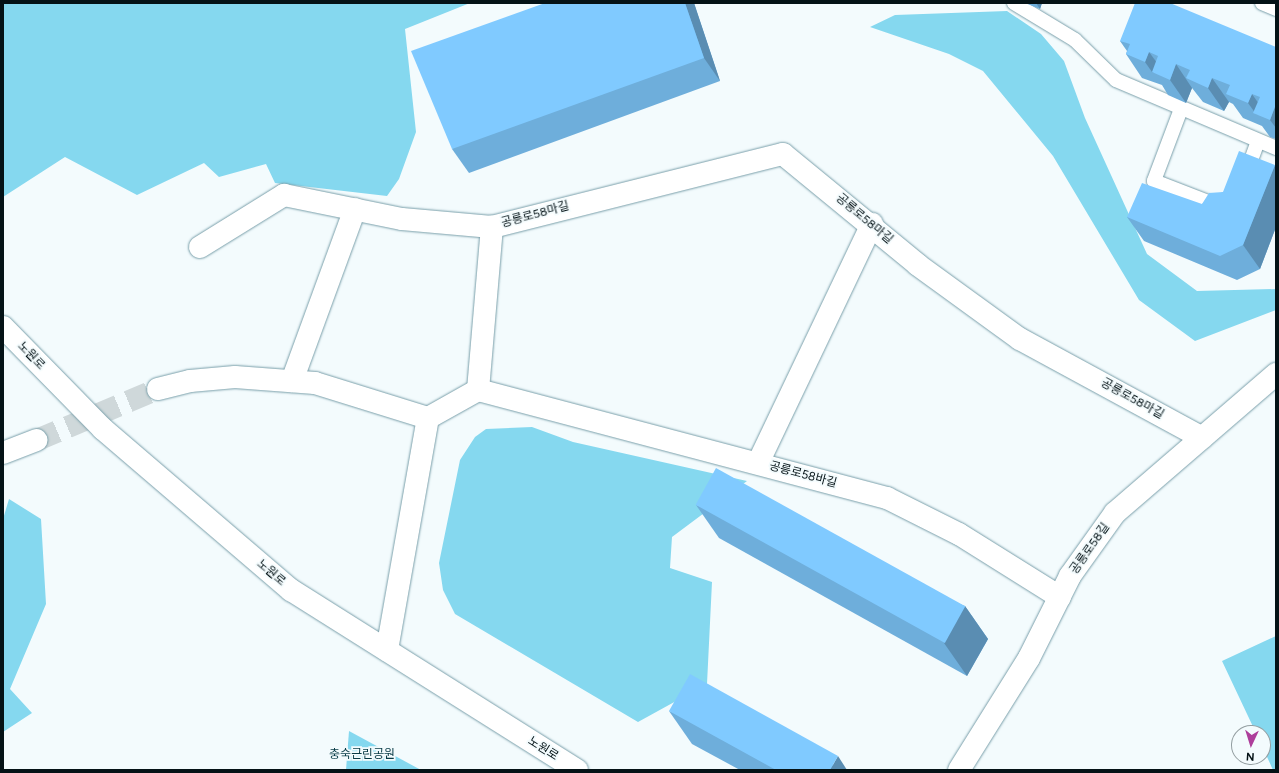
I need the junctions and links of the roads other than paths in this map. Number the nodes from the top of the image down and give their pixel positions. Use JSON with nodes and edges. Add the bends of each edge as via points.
{"nodes":[{"id":1,"x":1014,"y":3,"type":"edge"},
{"id":2,"x":1262,"y":3,"type":"edge"},
{"id":3,"x":1276,"y":9,"type":"edge"},
{"id":4,"x":1181,"y":109,"type":"junction"},
{"id":5,"x":1258,"y":141,"type":"junction"},
{"id":6,"x":1276,"y":148,"type":"edge"},
{"id":7,"x":1240,"y":190,"type":"edge"},
{"id":8,"x":1234,"y":204,"type":"edge"},
{"id":9,"x":355,"y":209,"type":"junction"},
{"id":10,"x":872,"y":224,"type":"junction"},
{"id":11,"x":492,"y":227,"type":"junction"},
{"id":12,"x":200,"y":247,"type":"dead end"},
{"id":13,"x":3,"y":327,"type":"edge"},
{"id":14,"x":1276,"y":374,"type":"edge"},
{"id":15,"x":292,"y":381,"type":"junction"},
{"id":16,"x":158,"y":389,"type":"tunnel mouth"},
{"id":17,"x":478,"y":390,"type":"junction"},
{"id":18,"x":428,"y":418,"type":"junction"},
{"id":19,"x":1202,"y":438,"type":"junction"},
{"id":20,"x":37,"y":440,"type":"tunnel mouth"},
{"id":21,"x":3,"y":453,"type":"edge"},
{"id":22,"x":758,"y":463,"type":"junction"},
{"id":23,"x":1060,"y":597,"type":"junction"},
{"id":24,"x":387,"y":650,"type":"junction"},
{"id":25,"x":577,"y":770,"type":"edge"},
{"id":26,"x":959,"y":770,"type":"edge"}],
"edges":[{"from":1,"to":4,"type":"lane","via":[[1075,40],[1116,80]]},
{"from":2,"to":3,"type":"lane"},
{"from":4,"to":5,"type":"lane"},
{"from":4,"to":8,"type":"lane","via":[[1154,181],[1231,211]]},
{"from":5,"to":6,"type":"lane"},
{"from":5,"to":7,"type":"lane"},
{"from":9,"to":11,"type":"street","name":"공릉로58마길","via":[[402,219]]},
{"from":9,"to":12,"type":"street","name":"공릉로58마길","via":[[284,195]]},
{"from":9,"to":15,"type":"street"},
{"from":10,"to":11,"type":"street","name":"공릉로58마길","via":[[783,154]]},
{"from":10,"to":19,"type":"street","name":"공릉로58마길","via":[[918,265],[1020,339]]},
{"from":10,"to":22,"type":"street","name":"공릉로58바길"},
{"from":11,"to":17,"type":"street","name":"공릉로58마길"},
{"from":13,"to":24,"type":"street","name":"노원로","via":[[103,429],[292,590]]},
{"from":14,"to":19,"type":"street","name":"공릉로58길"},
{"from":15,"to":16,"type":"street","via":[[235,377],[190,381]]},
{"from":15,"to":18,"type":"street","via":[[315,383]]},
{"from":17,"to":18,"type":"street"},
{"from":17,"to":22,"type":"street","via":[[570,417]]},
{"from":18,"to":24,"type":"street"},
{"from":19,"to":23,"type":"street","name":"공릉로58길","via":[[1116,513]]},
{"from":20,"to":21,"type":"street"},
{"from":22,"to":23,"type":"street","name":"공릉로58바길","via":[[887,498],[959,534]]},
{"from":23,"to":26,"type":"street","name":"공릉로58길","via":[[1029,658]]},
{"from":24,"to":25,"type":"street","name":"노원로"}]}
